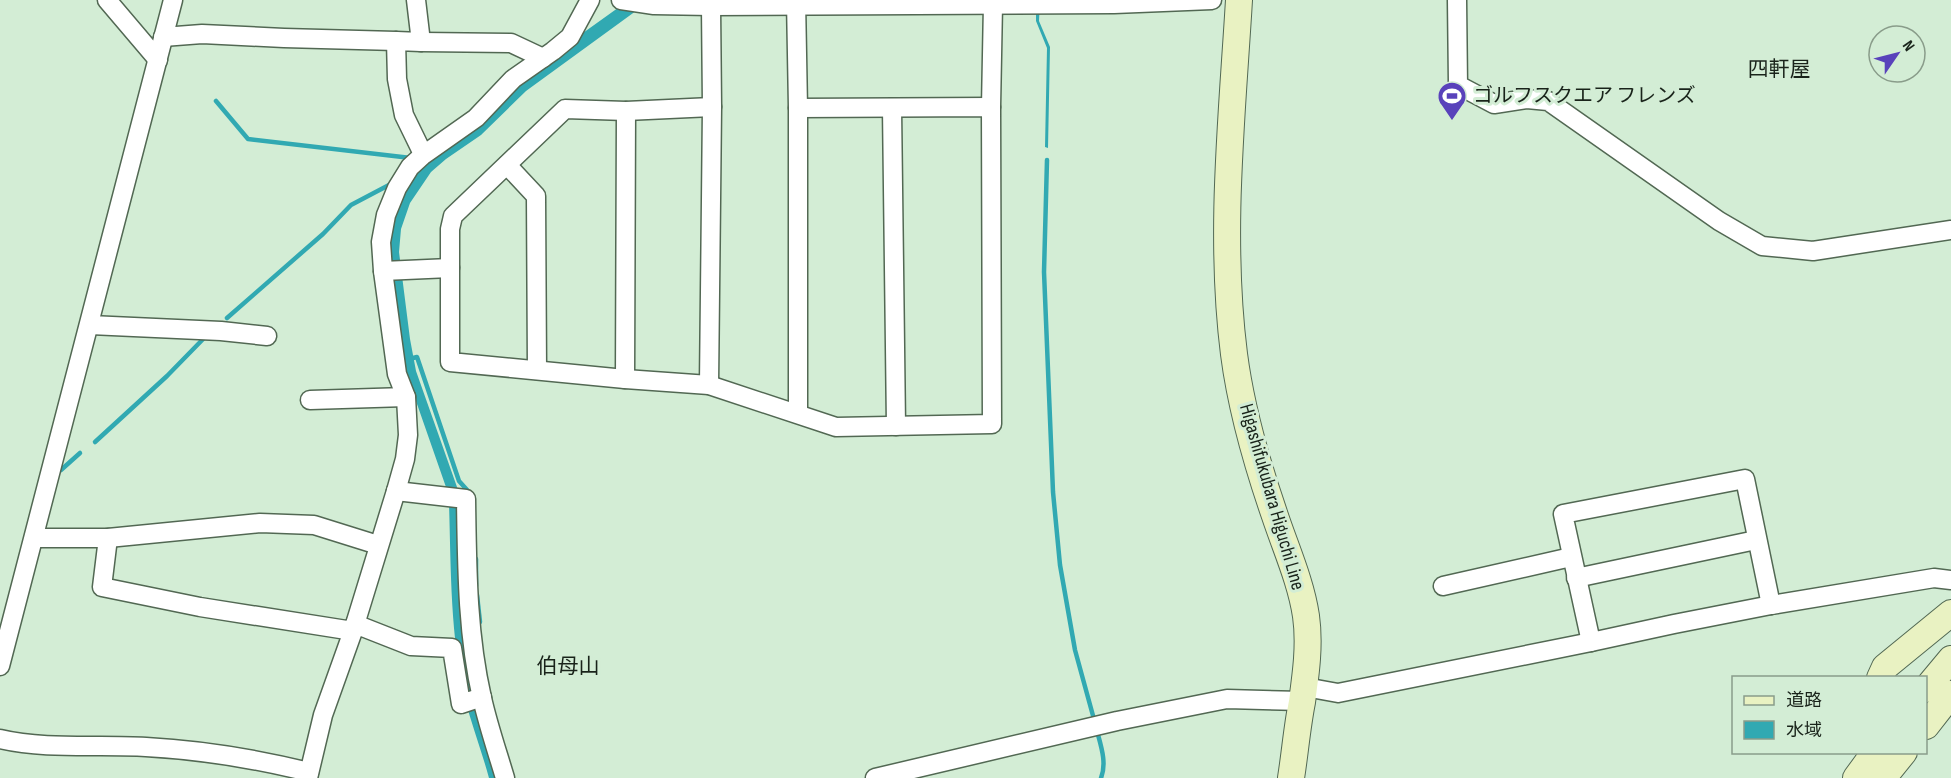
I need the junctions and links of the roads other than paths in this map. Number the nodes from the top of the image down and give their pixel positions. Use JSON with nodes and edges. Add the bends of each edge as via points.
{"nodes":[{"id":1,"x":107,"y":0,"type":"edge"},
{"id":2,"x":173,"y":0,"type":"edge"},
{"id":3,"x":416,"y":0,"type":"edge"},
{"id":4,"x":590,"y":0,"type":"edge"},
{"id":5,"x":621,"y":0,"type":"edge"},
{"id":6,"x":1212,"y":0,"type":"edge"},
{"id":7,"x":1239,"y":0,"type":"edge"},
{"id":8,"x":1457,"y":0,"type":"edge"},
{"id":9,"x":796,"y":2,"type":"edge"},
{"id":10,"x":1114,"y":2,"type":"edge"},
{"id":11,"x":676,"y":3,"type":"edge"},
{"id":12,"x":993,"y":4,"type":"junction"},
{"id":13,"x":711,"y":6,"type":"junction"},
{"id":14,"x":163,"y":36,"type":"junction"},
{"id":15,"x":396,"y":41,"type":"junction"},
{"id":16,"x":421,"y":42,"type":"junction"},
{"id":17,"x":543,"y":58,"type":"junction"},
{"id":18,"x":158,"y":60,"type":"junction"},
{"id":19,"x":712,"y":107,"type":"junction"},
{"id":20,"x":991,"y":107,"type":"junction"},
{"id":21,"x":798,"y":108,"type":"junction"},
{"id":22,"x":892,"y":108,"type":"junction"},
{"id":23,"x":626,"y":111,"type":"junction"},
{"id":24,"x":423,"y":154,"type":"junction"},
{"id":25,"x":507,"y":165,"type":"junction"},
{"id":26,"x":1951,"y":230,"type":"edge"},
{"id":27,"x":450,"y":268,"type":"junction"},
{"id":28,"x":383,"y":271,"type":"junction"},
{"id":29,"x":90,"y":325,"type":"junction"},
{"id":30,"x":267,"y":336,"type":"dead end"},
{"id":31,"x":537,"y":370,"type":"junction"},
{"id":32,"x":625,"y":379,"type":"junction"},
{"id":33,"x":709,"y":385,"type":"junction"},
{"id":34,"x":406,"y":397,"type":"junction"},
{"id":35,"x":310,"y":400,"type":"dead end"},
{"id":36,"x":798,"y":413,"type":"junction"},
{"id":37,"x":896,"y":426,"type":"junction"},
{"id":38,"x":396,"y":491,"type":"junction"},
{"id":39,"x":33,"y":538,"type":"junction"},
{"id":40,"x":108,"y":538,"type":"junction"},
{"id":41,"x":1756,"y":540,"type":"junction"},
{"id":42,"x":378,"y":545,"type":"junction"},
{"id":43,"x":1572,"y":557,"type":"junction"},
{"id":44,"x":1576,"y":578,"type":"junction"},
{"id":45,"x":1951,"y":580,"type":"edge"},
{"id":46,"x":1443,"y":586,"type":"dead end"},
{"id":47,"x":1771,"y":605,"type":"junction"},
{"id":48,"x":1951,"y":613,"type":"edge"},
{"id":49,"x":354,"y":628,"type":"junction"},
{"id":50,"x":1592,"y":642,"type":"junction"},
{"id":51,"x":1951,"y":659,"type":"edge"},
{"id":52,"x":0,"y":666,"type":"edge"},
{"id":53,"x":1881,"y":676,"type":"edge"},
{"id":54,"x":1927,"y":688,"type":"edge"},
{"id":55,"x":1303,"y":694,"type":"junction"},
{"id":56,"x":1951,"y":694,"type":"edge"},
{"id":57,"x":475,"y":699,"type":"junction"},
{"id":58,"x":1927,"y":725,"type":"edge"},
{"id":59,"x":0,"y":739,"type":"edge"},
{"id":60,"x":1874,"y":754,"type":"edge"},
{"id":61,"x":1903,"y":754,"type":"edge"},
{"id":62,"x":309,"y":775,"type":"edge"},
{"id":63,"x":505,"y":778,"type":"edge"},
{"id":64,"x":875,"y":778,"type":"edge"},
{"id":65,"x":1291,"y":778,"type":"edge"},
{"id":66,"x":1856,"y":778,"type":"edge"},
{"id":67,"x":1883,"y":778,"type":"edge"}],
"edges":[{"from":1,"to":18,"type":"street"},
{"from":2,"to":14,"type":"street"},
{"from":3,"to":16,"type":"street"},
{"from":4,"to":17,"type":"street","via":[[570,37]]},
{"from":5,"to":11,"type":"street","via":[[654,5]]},
{"from":6,"to":10,"type":"street"},
{"from":7,"to":55,"type":"main road","name":"Higashifukubara Higuchi Line","via":[[1226,236],[1229,303],[1247,422],[1306,614]]},
{"from":8,"to":26,"type":"street","via":[[1458,85],[1494,104],[1527,99],[1548,101],[1719,221],[1762,246],[1813,251]]},
{"from":9,"to":12,"type":"street"},
{"from":9,"to":13,"type":"street"},
{"from":9,"to":21,"type":"street"},
{"from":10,"to":12,"type":"street"},
{"from":11,"to":13,"type":"street"},
{"from":12,"to":20,"type":"street"},
{"from":13,"to":19,"type":"street"},
{"from":14,"to":15,"type":"street"},
{"from":14,"to":18,"type":"street"},
{"from":15,"to":16,"type":"street"},
{"from":15,"to":24,"type":"street","via":[[404,115]]},
{"from":16,"to":17,"type":"street","via":[[511,43]]},
{"from":17,"to":24,"type":"street","via":[[513,79],[476,118]]},
{"from":18,"to":29,"type":"street"},
{"from":19,"to":23,"type":"street"},
{"from":19,"to":33,"type":"street"},
{"from":20,"to":22,"type":"street"},
{"from":20,"to":37,"type":"street","via":[[992,424]]},
{"from":21,"to":22,"type":"street"},
{"from":21,"to":36,"type":"street"},
{"from":22,"to":37,"type":"street"},
{"from":23,"to":25,"type":"street","via":[[566,109]]},
{"from":23,"to":32,"type":"street"},
{"from":24,"to":28,"type":"street","via":[[402,178],[386,215],[381,242]]},
{"from":25,"to":27,"type":"street","via":[[453,216]]},
{"from":25,"to":31,"type":"street","via":[[536,196]]},
{"from":27,"to":28,"type":"street"},
{"from":27,"to":31,"type":"street","via":[[450,362]]},
{"from":28,"to":34,"type":"street","via":[[397,374]]},
{"from":29,"to":30,"type":"street"},
{"from":29,"to":39,"type":"street"},
{"from":31,"to":32,"type":"street"},
{"from":32,"to":33,"type":"street"},
{"from":33,"to":36,"type":"street"},
{"from":34,"to":35,"type":"street"},
{"from":34,"to":38,"type":"street","via":[[408,435]]},
{"from":36,"to":37,"type":"street","via":[[836,427]]},
{"from":38,"to":42,"type":"street"},
{"from":38,"to":57,"type":"street","via":[[466,499]]},
{"from":39,"to":40,"type":"street"},
{"from":39,"to":52,"type":"street"},
{"from":40,"to":42,"type":"street","via":[[260,524],[314,525]]},
{"from":40,"to":49,"type":"street","via":[[102,587],[200,607]]},
{"from":41,"to":43,"type":"street","via":[[1745,479],[1563,514]]},
{"from":41,"to":44,"type":"street"},
{"from":41,"to":47,"type":"street"},
{"from":42,"to":49,"type":"street"},
{"from":43,"to":44,"type":"street"},
{"from":43,"to":46,"type":"street"},
{"from":44,"to":50,"type":"street"},
{"from":45,"to":47,"type":"street","via":[[1934,578]]},
{"from":47,"to":50,"type":"street"},
{"from":48,"to":53,"type":"main road","via":[[1885,667]]},
{"from":49,"to":57,"type":"street","via":[[411,646],[452,648],[461,704]]},
{"from":49,"to":62,"type":"street","via":[[323,715]]},
{"from":50,"to":55,"type":"street","via":[[1338,693]]},
{"from":51,"to":54,"type":"main road"},
{"from":55,"to":64,"type":"street","via":[[1227,699]]},
{"from":55,"to":65,"type":"main road","name":"Higashifukubara Higuchi Line"},
{"from":56,"to":58,"type":"main road"},
{"from":57,"to":63,"type":"street"},
{"from":59,"to":62,"type":"street","via":[[49,745],[147,747],[263,761]]},
{"from":60,"to":66,"type":"main road"},
{"from":61,"to":67,"type":"main road"}]}
